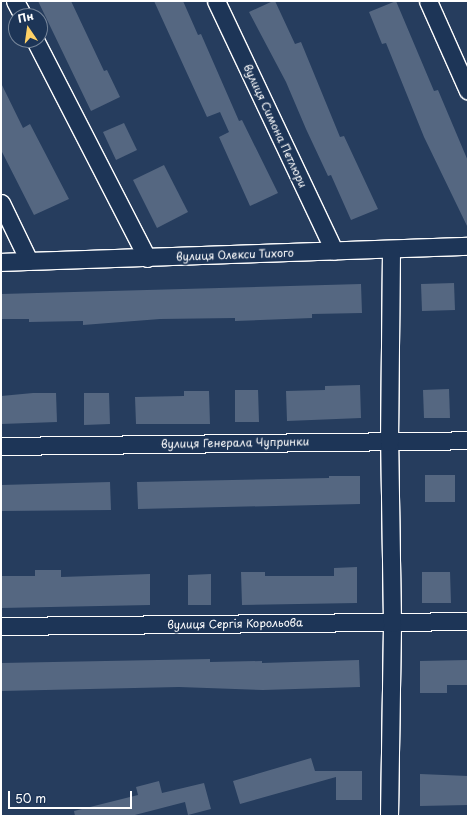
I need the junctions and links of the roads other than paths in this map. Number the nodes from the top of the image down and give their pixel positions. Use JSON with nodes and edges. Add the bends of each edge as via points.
{"nodes":[{"id":1,"x":216,"y":1,"type":"edge"},
{"id":2,"x":428,"y":1,"type":"edge"},
{"id":3,"x":39,"y":48,"type":"edge"},
{"id":4,"x":468,"y":91,"type":"edge"},
{"id":5,"x":1,"y":203,"type":"edge"},
{"id":6,"x":468,"y":246,"type":"edge"},
{"id":7,"x":391,"y":249,"type":"junction"},
{"id":8,"x":334,"y":251,"type":"junction"},
{"id":9,"x":148,"y":258,"type":"junction"},
{"id":10,"x":29,"y":261,"type":"junction"},
{"id":11,"x":1,"y":262,"type":"edge"},
{"id":12,"x":468,"y":440,"type":"edge"},
{"id":13,"x":389,"y":442,"type":"junction"},
{"id":14,"x":1,"y":446,"type":"edge"},
{"id":15,"x":468,"y":621,"type":"edge"},
{"id":16,"x":392,"y":623,"type":"junction"},
{"id":17,"x":1,"y":626,"type":"edge"},
{"id":18,"x":389,"y":816,"type":"edge"}],
"edges":[{"from":1,"to":8,"type":"street","name":"вулиця Симона Петлюри"},
{"from":2,"to":4,"type":"street"},
{"from":3,"to":9,"type":"street"},
{"from":5,"to":10,"type":"street"},
{"from":6,"to":7,"type":"street","name":"вулиця Олекси Тихого"},
{"from":7,"to":8,"type":"street","name":"вулиця Олекси Тихого"},
{"from":7,"to":13,"type":"street"},
{"from":8,"to":9,"type":"street","name":"вулиця Олекси Тихого"},
{"from":9,"to":10,"type":"street","name":"вулиця Олекси Тихого"},
{"from":10,"to":11,"type":"street","name":"вулиця Олекси Тихого"},
{"from":12,"to":13,"type":"street","name":"вулиця Генерала Чупринки"},
{"from":13,"to":14,"type":"street","name":"вулиця Генерала Чупринки"},
{"from":13,"to":16,"type":"street"},
{"from":15,"to":16,"type":"street","name":"вулиця Сергія Корольова"},
{"from":16,"to":17,"type":"street","name":"вулиця Сергія Корольова"},
{"from":16,"to":18,"type":"street"}]}
